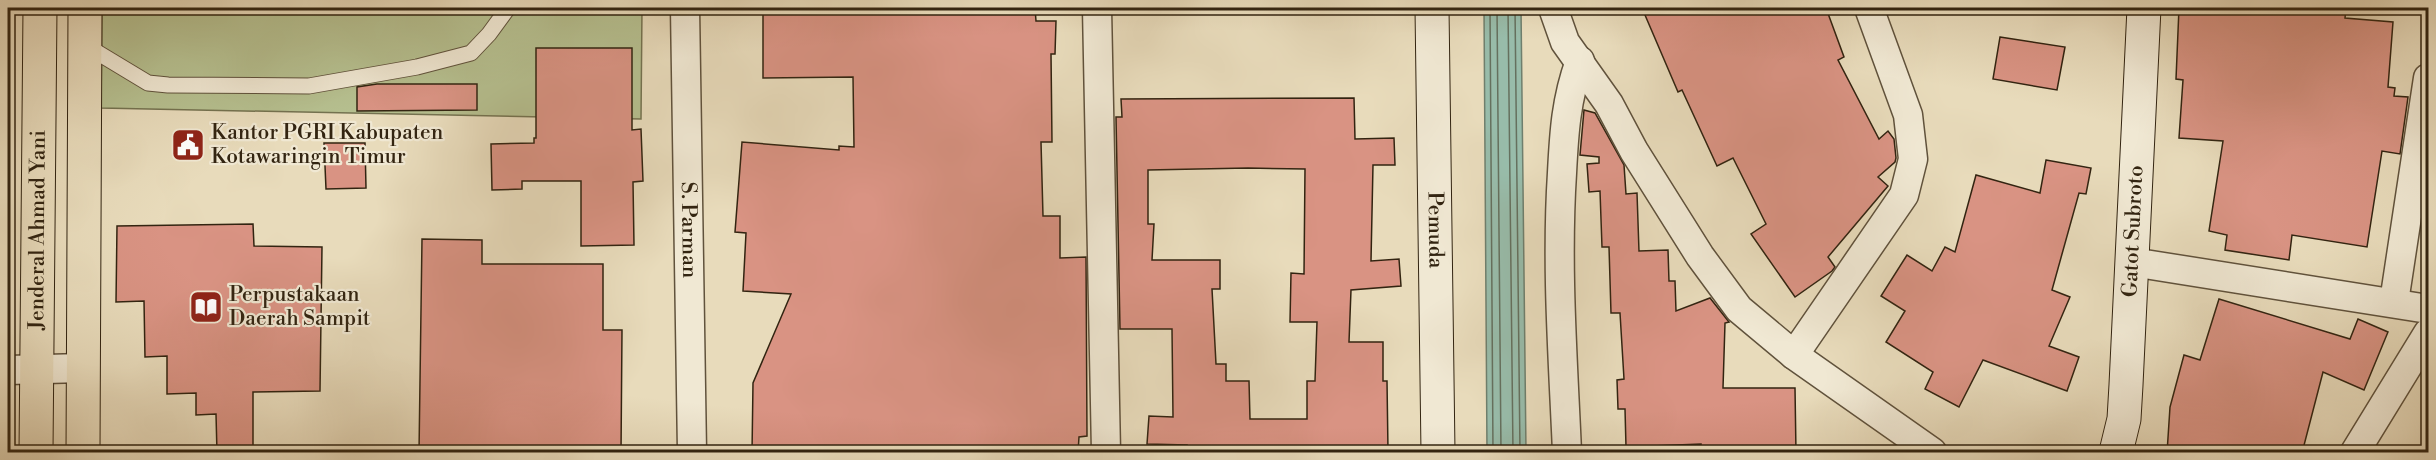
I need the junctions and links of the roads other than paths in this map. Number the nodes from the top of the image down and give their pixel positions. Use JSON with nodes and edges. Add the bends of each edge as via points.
{"nodes":[{"id":1,"x":40,"y":8,"type":"edge"},
{"id":2,"x":85,"y":8,"type":"edge"},
{"id":3,"x":508,"y":8,"type":"edge"},
{"id":4,"x":685,"y":8,"type":"edge"},
{"id":5,"x":1096,"y":8,"type":"edge"},
{"id":6,"x":1432,"y":8,"type":"edge"},
{"id":7,"x":1553,"y":8,"type":"edge"},
{"id":8,"x":1869,"y":8,"type":"edge"},
{"id":9,"x":2144,"y":8,"type":"edge"},
{"id":10,"x":85,"y":45,"type":"junction"},
{"id":11,"x":1580,"y":61,"type":"junction"},
{"id":12,"x":2428,"y":78,"type":"edge"},
{"id":13,"x":2132,"y":262,"type":"junction"},
{"id":14,"x":2394,"y":302,"type":"junction"},
{"id":15,"x":2428,"y":309,"type":"edge"},
{"id":16,"x":2428,"y":333,"type":"edge"},
{"id":17,"x":1794,"y":355,"type":"junction"},
{"id":18,"x":83,"y":368,"type":"junction"},
{"id":19,"x":22,"y":369,"type":"edge"},
{"id":20,"x":36,"y":453,"type":"edge"},
{"id":21,"x":83,"y":453,"type":"edge"},
{"id":22,"x":692,"y":453,"type":"edge"},
{"id":23,"x":1106,"y":453,"type":"edge"},
{"id":24,"x":1438,"y":453,"type":"edge"},
{"id":25,"x":1567,"y":453,"type":"edge"},
{"id":26,"x":1932,"y":453,"type":"edge"},
{"id":27,"x":2116,"y":453,"type":"edge"},
{"id":28,"x":2355,"y":453,"type":"edge"}],
"edges":[{"from":1,"to":19,"type":"highway","name":"Jenderal Ahmad Yani"},
{"from":2,"to":10,"type":"highway"},
{"from":3,"to":10,"type":"lane","via":[[471,53],[384,74],[309,86],[148,83]]},
{"from":4,"to":22,"type":"street","name":"S. Parman"},
{"from":5,"to":23,"type":"street"},
{"from":6,"to":24,"type":"street","name":"Pemuda"},
{"from":7,"to":11,"type":"street","via":[[1565,42]]},
{"from":8,"to":17,"type":"street","via":[[1908,115],[1913,159],[1904,195]]},
{"from":9,"to":13,"type":"street","name":"Gatot Subroto"},
{"from":10,"to":18,"type":"highway"},
{"from":11,"to":17,"type":"street","via":[[1723,289],[1739,309]]},
{"from":11,"to":25,"type":"street","via":[[1566,109],[1560,209]]},
{"from":12,"to":14,"type":"street"},
{"from":13,"to":14,"type":"street"},
{"from":13,"to":27,"type":"street","name":"Gatot Subroto","via":[[2124,419]]},
{"from":14,"to":15,"type":"street"},
{"from":16,"to":28,"type":"street"},
{"from":17,"to":26,"type":"street"},
{"from":18,"to":19,"type":"street"},
{"from":18,"to":21,"type":"highway"},
{"from":19,"to":20,"type":"highway","name":"Jenderal Ahmad Yani"}]}
